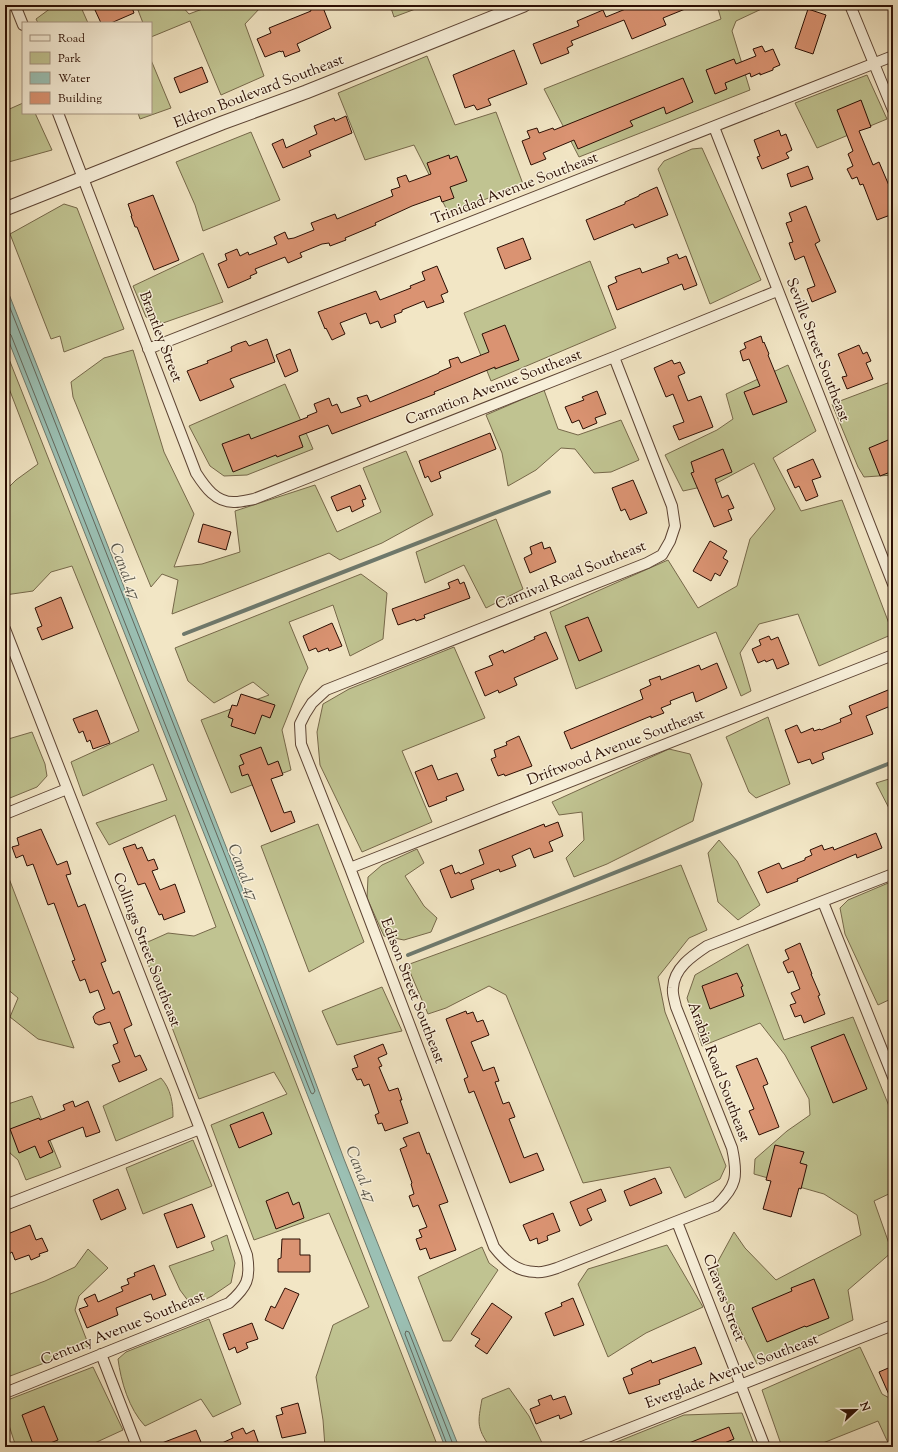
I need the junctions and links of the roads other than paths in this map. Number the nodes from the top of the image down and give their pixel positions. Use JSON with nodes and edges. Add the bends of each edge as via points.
{"nodes":[{"id":1,"x":524,"y":5,"type":"edge"},
{"id":2,"x":850,"y":5,"type":"edge"},
{"id":3,"x":19,"y":6,"type":"edge"},
{"id":4,"x":22,"y":22,"type":"edge"},
{"id":5,"x":893,"y":56,"type":"edge"},
{"id":6,"x":875,"y":63,"type":"junction"},
{"id":7,"x":893,"y":110,"type":"edge"},
{"id":8,"x":58,"y":114,"type":"edge"},
{"id":9,"x":714,"y":127,"type":"junction"},
{"id":10,"x":83,"y":178,"type":"junction"},
{"id":11,"x":5,"y":209,"type":"edge"},
{"id":12,"x":777,"y":291,"type":"junction"},
{"id":13,"x":148,"y":349,"type":"junction"},
{"id":14,"x":614,"y":357,"type":"junction"},
{"id":15,"x":220,"y":499,"type":"joint"},
{"id":16,"x":893,"y":584,"type":"edge"},
{"id":17,"x":5,"y":629,"type":"edge"},
{"id":18,"x":893,"y":655,"type":"edge"},
{"id":19,"x":305,"y":714,"type":"joint"},
{"id":20,"x":67,"y":789,"type":"junction"},
{"id":21,"x":5,"y":814,"type":"edge"},
{"id":22,"x":350,"y":868,"type":"junction"},
{"id":23,"x":893,"y":874,"type":"edge"},
{"id":24,"x":823,"y":902,"type":"junction"},
{"id":25,"x":893,"y":1077,"type":"edge"},
{"id":26,"x":200,"y":1129,"type":"junction"},
{"id":27,"x":5,"y":1205,"type":"edge"},
{"id":28,"x":677,"y":1222,"type":"junction"},
{"id":29,"x":518,"y":1269,"type":"joint"},
{"id":30,"x":246,"y":1285,"type":"joint"},
{"id":31,"x":893,"y":1325,"type":"edge"},
{"id":32,"x":100,"y":1354,"type":"junction"},
{"id":33,"x":741,"y":1385,"type":"junction"},
{"id":34,"x":5,"y":1393,"type":"edge"},
{"id":35,"x":137,"y":1447,"type":"edge"},
{"id":36,"x":582,"y":1447,"type":"edge"},
{"id":37,"x":765,"y":1447,"type":"edge"}],
"edges":[{"from":1,"to":10,"type":"street","name":"Eldron Boulevard Southeast"},
{"from":2,"to":6,"type":"street"},
{"from":3,"to":4,"type":"street"},
{"from":5,"to":6,"type":"street","name":"Trinidad Avenue Southeast"},
{"from":6,"to":7,"type":"street"},
{"from":6,"to":9,"type":"street","name":"Trinidad Avenue Southeast"},
{"from":8,"to":10,"type":"street","name":"Brantley Street"},
{"from":9,"to":12,"type":"street","name":"Seville Street Southeast"},
{"from":9,"to":13,"type":"street","name":"Trinidad Avenue Southeast"},
{"from":10,"to":11,"type":"street","name":"Eldron Boulevard Southeast"},
{"from":10,"to":13,"type":"street","name":"Brantley Street"},
{"from":12,"to":14,"type":"street","name":"Carnation Avenue Southeast"},
{"from":12,"to":16,"type":"street","name":"Seville Street Southeast"},
{"from":13,"to":15,"type":"street","name":"Brantley Street","via":[[196,473],[206,488]]},
{"from":14,"to":15,"type":"street","name":"Carnation Avenue Southeast","via":[[254,498],[235,502]]},
{"from":14,"to":19,"type":"street","name":"Carnival Road Southeast","via":[[672,506],[675,526],[662,555],[326,690],[312,702]]},
{"from":17,"to":20,"type":"street","name":"Collings Street Southeast"},
{"from":18,"to":22,"type":"street","name":"Driftwood Avenue Southeast"},
{"from":19,"to":22,"type":"street","name":"Edison Street Southeast","via":[[300,724],[301,744]]},
{"from":20,"to":21,"type":"street"},
{"from":20,"to":26,"type":"street","name":"Collings Street Southeast"},
{"from":22,"to":29,"type":"street","name":"Edison Street Southeast","via":[[494,1247],[505,1261]]},
{"from":23,"to":24,"type":"street","name":"Arabia Road Southeast"},
{"from":24,"to":25,"type":"street"},
{"from":24,"to":28,"type":"street","name":"Arabia Road Southeast","via":[[708,946],[689,958],[678,971],[673,988],[676,1007],[732,1145],[736,1164],[734,1181],[725,1197],[716,1206]]},
{"from":26,"to":27,"type":"street"},
{"from":26,"to":30,"type":"street","name":"Collings Street Southeast","via":[[247,1255],[250,1270]]},
{"from":28,"to":29,"type":"street","name":"Arabia Road Southeast","via":[[558,1268],[536,1273]]},
{"from":28,"to":33,"type":"street","name":"Cleaves Street"},
{"from":30,"to":32,"type":"street","name":"Century Avenue Southeast","via":[[229,1303]]},
{"from":31,"to":33,"type":"street","name":"Everglade Avenue Southeast"},
{"from":32,"to":34,"type":"street","name":"Century Avenue Southeast"},
{"from":32,"to":35,"type":"street"},
{"from":33,"to":36,"type":"street","name":"Everglade Avenue Southeast"},
{"from":33,"to":37,"type":"street","name":"Cleaves Street"}]}
